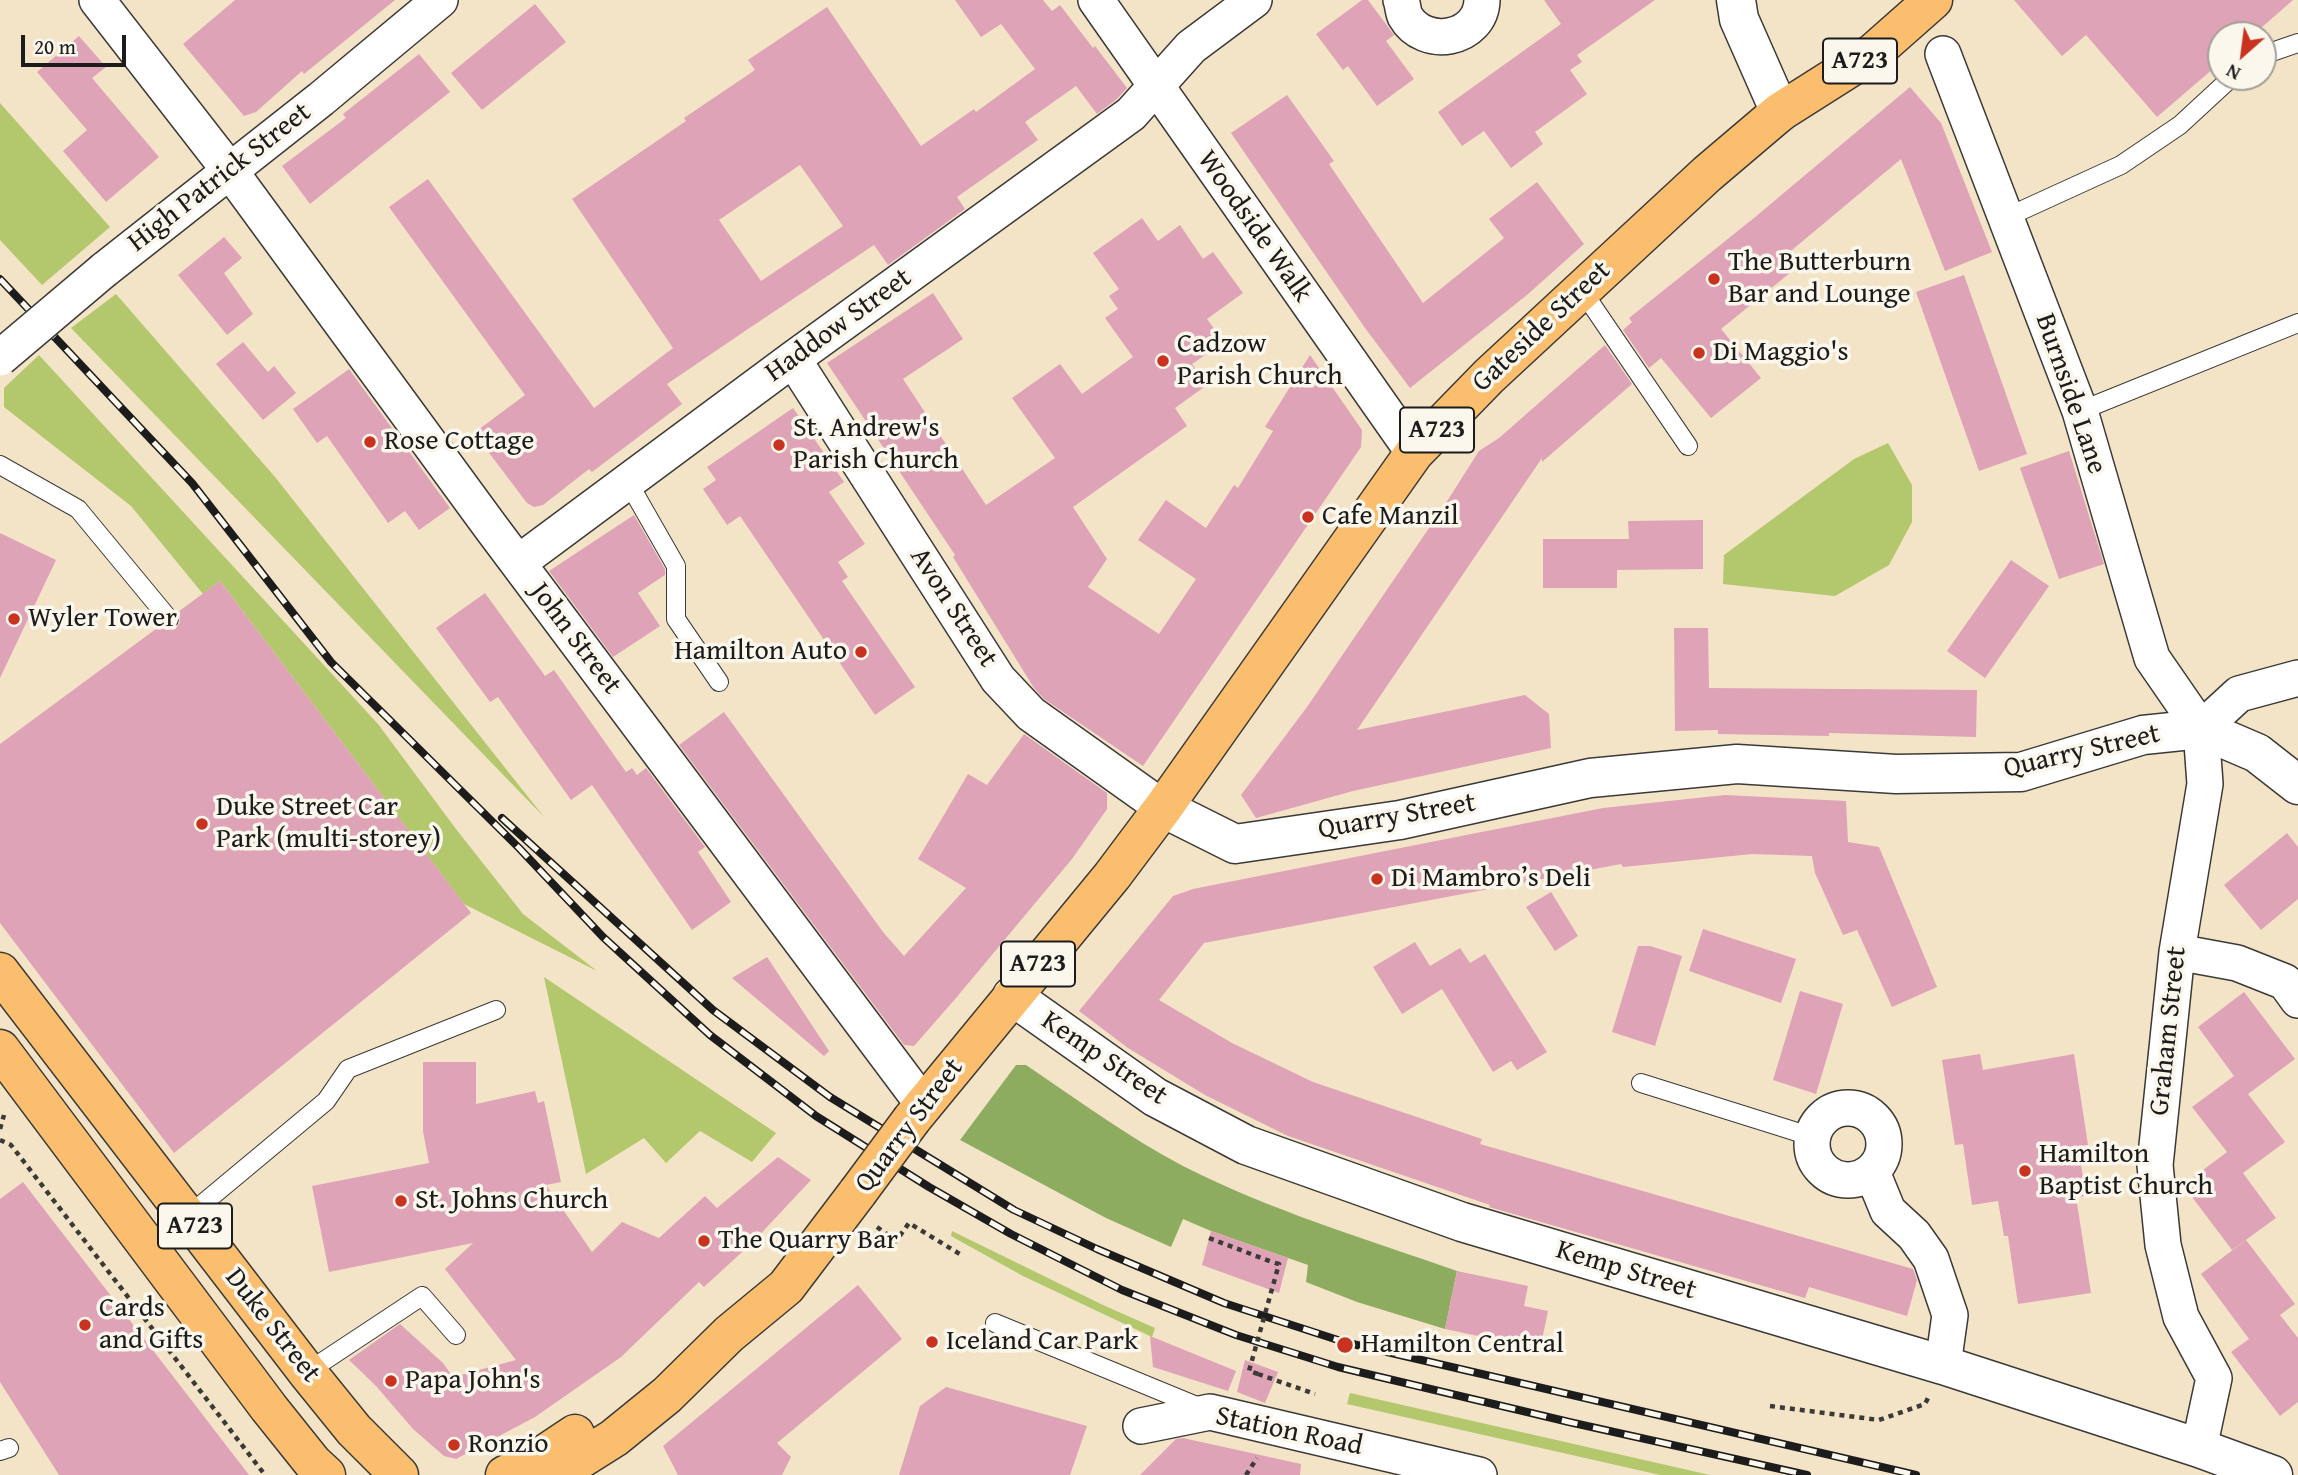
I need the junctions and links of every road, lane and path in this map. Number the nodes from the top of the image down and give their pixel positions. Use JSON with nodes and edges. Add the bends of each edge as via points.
{"nodes":[{"id":1,"x":97,"y":0,"type":"edge"},
{"id":2,"x":440,"y":0,"type":"edge"},
{"id":3,"x":1096,"y":0,"type":"edge"},
{"id":4,"x":1254,"y":0,"type":"edge"},
{"id":5,"x":1401,"y":0,"type":"edge"},
{"id":6,"x":1482,"y":0,"type":"edge"},
{"id":7,"x":1736,"y":0,"type":"edge"},
{"id":8,"x":1933,"y":0,"type":"edge"},
{"id":9,"x":2298,"y":43,"type":"edge"},
{"id":10,"x":2277,"y":50,"type":"edge"},
{"id":11,"x":1943,"y":54,"type":"dead end"},
{"id":12,"x":1157,"y":87,"type":"junction"},
{"id":13,"x":2217,"y":91,"type":"edge"},
{"id":14,"x":1780,"y":112,"type":"junction"},
{"id":15,"x":230,"y":171,"type":"junction"},
{"id":16,"x":2005,"y":218,"type":"junction"},
{"id":17,"x":1581,"y":289,"type":"junction"},
{"id":18,"x":2298,"y":323,"type":"edge"},
{"id":19,"x":0,"y":358,"type":"edge"},
{"id":20,"x":793,"y":359,"type":"junction"},
{"id":21,"x":2080,"y":411,"type":"junction"},
{"id":22,"x":1688,"y":446,"type":"dead end"},
{"id":23,"x":1414,"y":453,"type":"junction"},
{"id":24,"x":0,"y":465,"type":"edge"},
{"id":25,"x":628,"y":482,"type":"junction"},
{"id":26,"x":518,"y":563,"type":"junction"},
{"id":27,"x":169,"y":619,"type":"dead end"},
{"id":28,"x":2298,"y":678,"type":"edge"},
{"id":29,"x":719,"y":681,"type":"dead end"},
{"id":30,"x":2201,"y":729,"type":"junction"},
{"id":31,"x":2298,"y":785,"type":"edge"},
{"id":32,"x":1164,"y":808,"type":"junction"},
{"id":33,"x":2176,"y":953,"type":"junction"},
{"id":34,"x":0,"y":972,"type":"edge"},
{"id":35,"x":1012,"y":996,"type":"junction"},
{"id":36,"x":2298,"y":1000,"type":"edge"},
{"id":37,"x":496,"y":1010,"type":"dead end"},
{"id":38,"x":0,"y":1049,"type":"edge"},
{"id":39,"x":1641,"y":1083,"type":"dead end"},
{"id":40,"x":917,"y":1112,"type":"junction"},
{"id":41,"x":1813,"y":1137,"type":"junction"},
{"id":42,"x":0,"y":1140,"type":"edge"},
{"id":43,"x":1872,"y":1172,"type":"junction"},
{"id":44,"x":854,"y":1198,"type":"junction"},
{"id":45,"x":188,"y":1216,"type":"junction"},
{"id":46,"x":1209,"y":1238,"type":"dead end"},
{"id":47,"x":963,"y":1255,"type":"dead end"},
{"id":48,"x":995,"y":1323,"type":"dead end"},
{"id":49,"x":729,"y":1334,"type":"junction"},
{"id":50,"x":456,"y":1335,"type":"dead end"},
{"id":51,"x":1942,"y":1365,"type":"junction"},
{"id":52,"x":307,"y":1372,"type":"junction"},
{"id":53,"x":1315,"y":1394,"type":"dead end"},
{"id":54,"x":1770,"y":1406,"type":"dead end"},
{"id":55,"x":1210,"y":1412,"type":"junction"},
{"id":56,"x":1141,"y":1426,"type":"dead end"},
{"id":57,"x":614,"y":1438,"type":"junction"},
{"id":58,"x":2199,"y":1448,"type":"junction"},
{"id":59,"x":265,"y":1475,"type":"edge"},
{"id":60,"x":326,"y":1475,"type":"edge"},
{"id":61,"x":399,"y":1475,"type":"edge"},
{"id":62,"x":505,"y":1475,"type":"edge"},
{"id":63,"x":555,"y":1475,"type":"edge"},
{"id":64,"x":607,"y":1475,"type":"edge"},
{"id":65,"x":1479,"y":1475,"type":"edge"},
{"id":66,"x":2273,"y":1475,"type":"edge"}],
"edges":[{"from":1,"to":15,"type":"street","name":"John Street"},
{"from":2,"to":15,"type":"street","name":"High Patrick Street"},
{"from":3,"to":12,"type":"street","name":"Woodside Walk"},
{"from":4,"to":12,"type":"street","name":"Haddow Street","via":[[1191,47]]},
{"from":5,"to":6,"type":"street","via":[[1405,16],[1418,30],[1436,38],[1456,36],[1472,25]]},
{"from":7,"to":14,"type":"street","via":[[1739,19]]},
{"from":8,"to":14,"type":"main road","number":"A723","via":[[1873,53]]},
{"from":9,"to":10,"type":"lane"},
{"from":11,"to":16,"type":"street","name":"Burnside Lane"},
{"from":12,"to":20,"type":"street","name":"Haddow Street","via":[[1131,114]]},
{"from":12,"to":23,"type":"street","name":"Woodside Walk"},
{"from":13,"to":16,"type":"lane","via":[[2180,125],[2121,165]]},
{"from":14,"to":17,"type":"main road","name":"Gateside Street","number":"A723"},
{"from":15,"to":19,"type":"street","name":"High Patrick Street","bridge":true},
{"from":15,"to":26,"type":"street","name":"John Street"},
{"from":16,"to":21,"type":"street","name":"Burnside Lane"},
{"from":17,"to":22,"type":"lane"},
{"from":17,"to":23,"type":"main road","name":"Gateside Street","number":"A723"},
{"from":18,"to":21,"type":"lane"},
{"from":20,"to":25,"type":"street","name":"Haddow Street"},
{"from":20,"to":32,"type":"street","name":"Avon Street","via":[[998,679],[1031,714]]},
{"from":21,"to":30,"type":"street","name":"Burnside Lane","via":[[2152,658]]},
{"from":23,"to":32,"type":"main road","name":"Gateside Street","number":"A723"},
{"from":24,"to":27,"type":"lane","via":[[78,509]]},
{"from":25,"to":26,"type":"street","name":"Haddow Street"},
{"from":25,"to":29,"type":"lane","via":[[676,566],[676,619]]},
{"from":26,"to":40,"type":"street","name":"John Street"},
{"from":28,"to":30,"type":"street","via":[[2239,694]]},
{"from":30,"to":31,"type":"street","name":"Quarry Street","via":[[2257,753]]},
{"from":30,"to":32,"type":"street","name":"Quarry Street","via":[[2143,735],[2021,772],[1896,774],[1737,764],[1590,778],[1400,820],[1235,844]]},
{"from":30,"to":33,"type":"street","name":"Graham Street","via":[[2204,784]]},
{"from":32,"to":35,"type":"main road","name":"Quarry Street","number":"A723"},
{"from":33,"to":36,"type":"street","via":[[2237,963],[2285,982]]},
{"from":33,"to":58,"type":"street","name":"Graham Street","via":[[2155,1166],[2163,1245],[2181,1317],[2214,1378]]},
{"from":34,"to":45,"type":"main road","name":"Duke Street","number":"A723"},
{"from":35,"to":40,"type":"main road","name":"Quarry Street","number":"A723"},
{"from":35,"to":51,"type":"street","name":"Kemp Street","via":[[1155,1097],[1246,1146],[1462,1222]]},
{"from":37,"to":45,"type":"lane","via":[[348,1069],[326,1101]]},
{"from":38,"to":60,"type":"main road","name":"Duke Street","number":"A723","via":[[269,1408]]},
{"from":39,"to":41,"type":"lane"},
{"from":40,"to":44,"type":"main road","name":"Quarry Street","number":"A723","bridge":true},
{"from":41,"to":43,"type":"street","via":[[1813,1152],[1830,1175],[1859,1179]]},
{"from":41,"to":43,"type":"street","via":[[1828,1114],[1854,1108],[1867,1113],[1884,1134],[1881,1161]]},
{"from":42,"to":59,"type":"path","via":[[11,1145]]},
{"from":43,"to":51,"type":"street","via":[[1888,1211],[1931,1259],[1950,1315]]},
{"from":44,"to":47,"type":"path","via":[[896,1241],[909,1223]]},
{"from":44,"to":49,"type":"main road","name":"Quarry Street","number":"A723","via":[[786,1287]]},
{"from":45,"to":52,"type":"main road","name":"Duke Street","number":"A723"},
{"from":46,"to":53,"type":"path","bridge":true,"via":[[1279,1264],[1249,1371]]},
{"from":48,"to":55,"type":"lane"},
{"from":49,"to":57,"type":"main road","name":"Quarry Street","number":"A723","via":[[667,1395]]},
{"from":49,"to":62,"type":"main road","name":"Quarry Street","number":"A723","via":[[536,1460]]},
{"from":50,"to":52,"type":"lane","via":[[422,1296]]},
{"from":51,"to":54,"type":"path","via":[[1926,1404],[1880,1420]]},
{"from":51,"to":58,"type":"street","name":"Kemp Street"},
{"from":52,"to":61,"type":"main road","name":"Duke Street","number":"A723","via":[[354,1430]]},
{"from":55,"to":56,"type":"street","name":"Station Road"},
{"from":55,"to":65,"type":"street","name":"Station Road"},
{"from":57,"to":63,"type":"main road","name":"Quarry Street","number":"A723"},
{"from":57,"to":64,"type":"main road"},
{"from":58,"to":66,"type":"street","name":"Kemp Street"}]}
